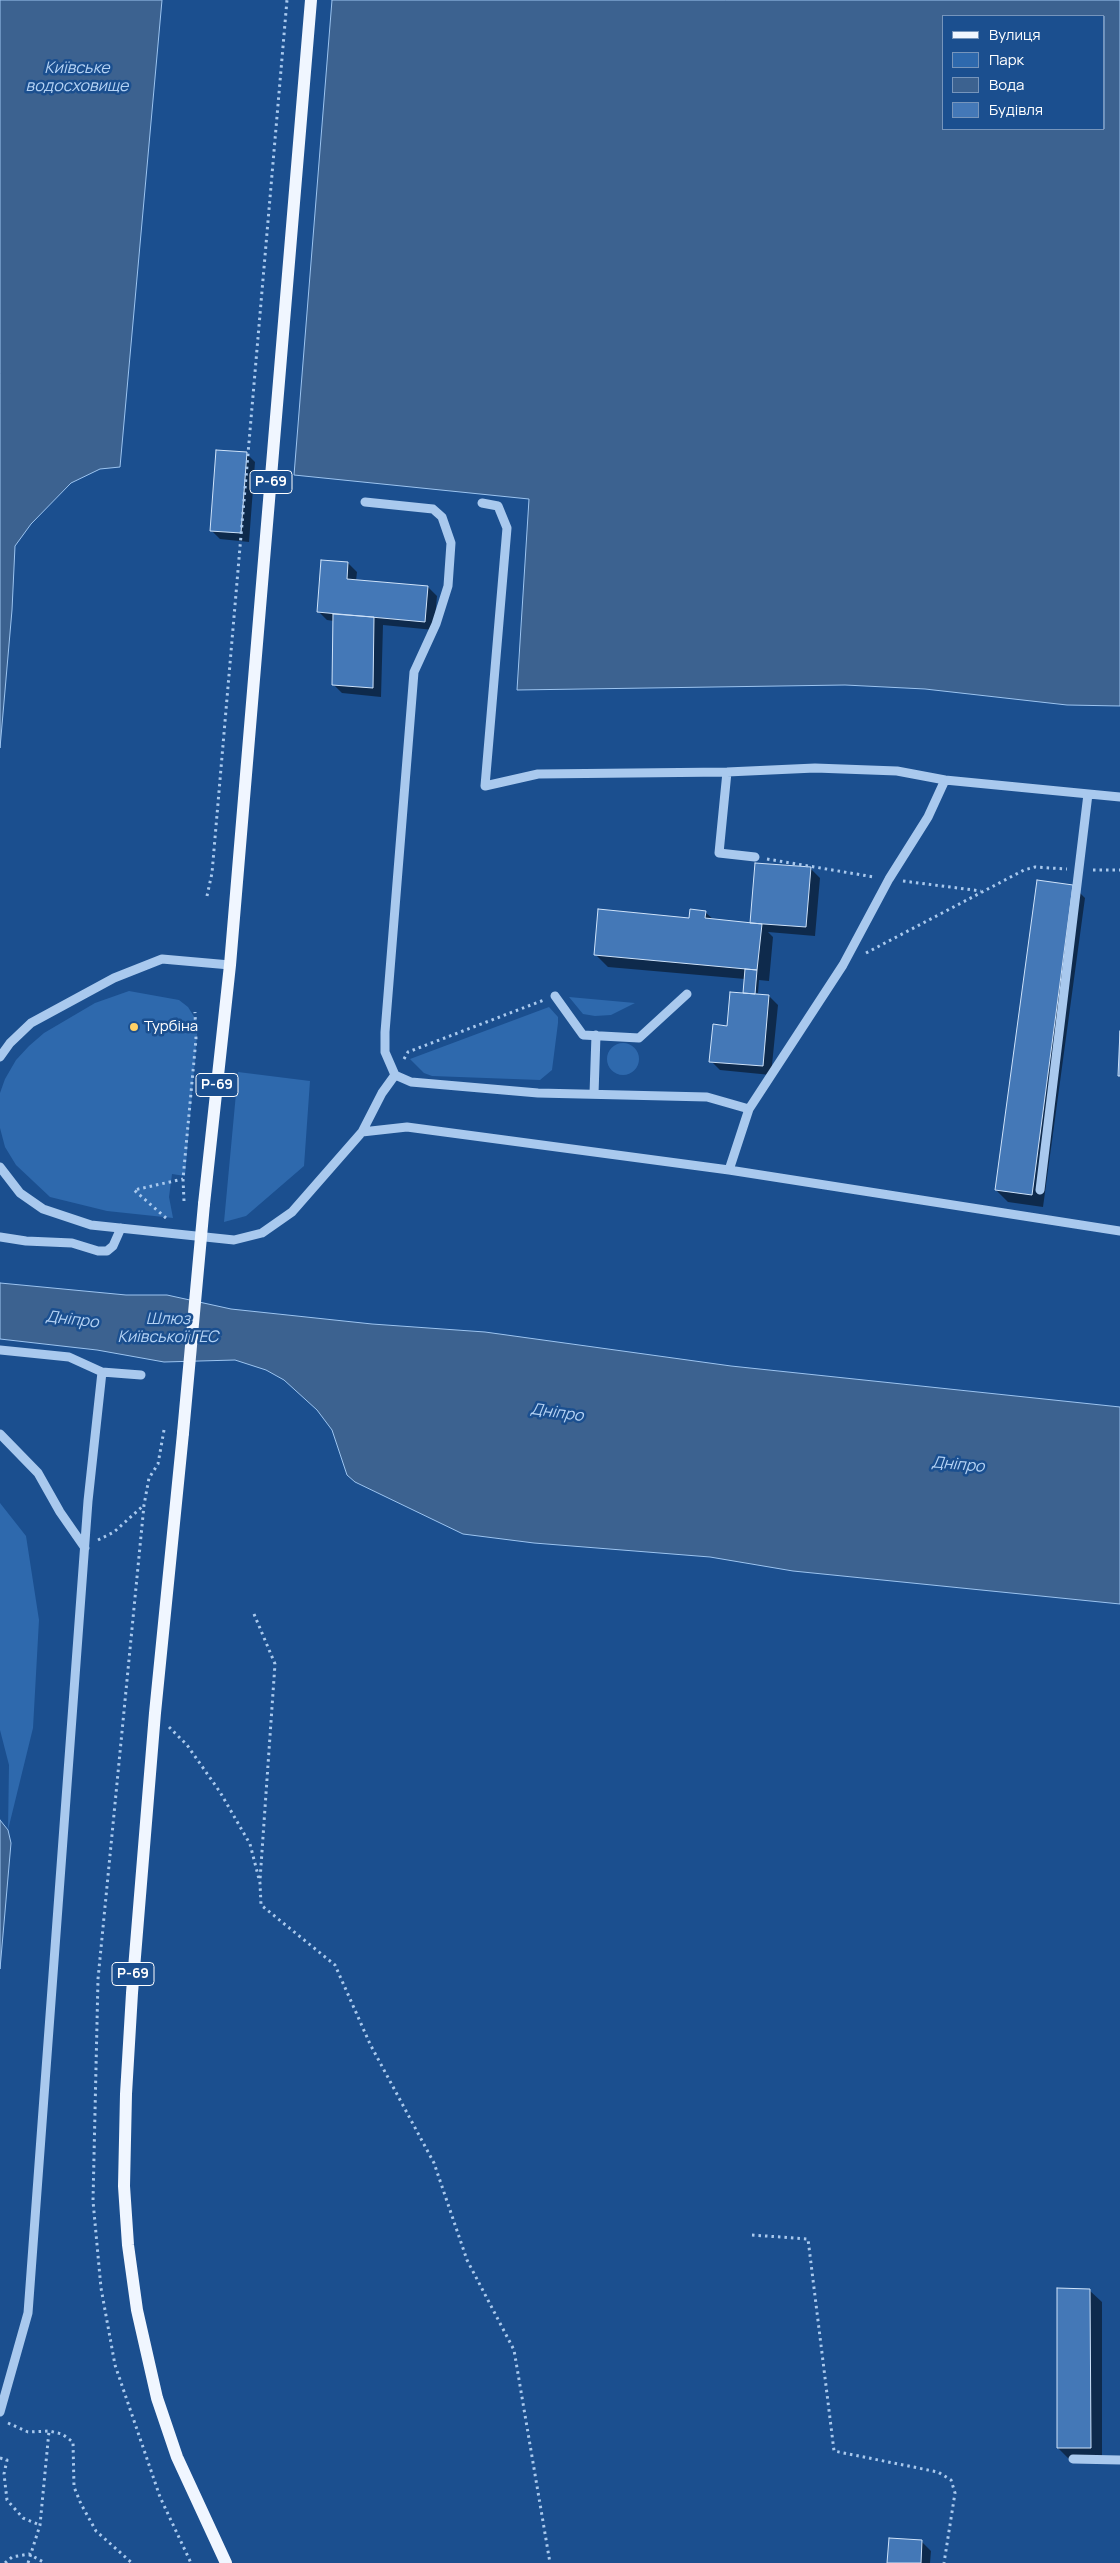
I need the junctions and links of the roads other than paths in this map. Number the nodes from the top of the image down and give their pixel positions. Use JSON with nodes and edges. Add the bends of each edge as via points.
{"nodes":[{"id":1,"x":312,"y":0,"type":"edge"},
{"id":2,"x":365,"y":502,"type":"dead end"},
{"id":3,"x":482,"y":503,"type":"dead end"},
{"id":4,"x":727,"y":772,"type":"junction"},
{"id":5,"x":945,"y":780,"type":"junction"},
{"id":6,"x":1088,"y":794,"type":"junction"},
{"id":7,"x":1120,"y":797,"type":"edge"},
{"id":8,"x":755,"y":857,"type":"road end"},
{"id":9,"x":230,"y":965,"type":"junction"},
{"id":10,"x":687,"y":994,"type":"dead end"},
{"id":11,"x":555,"y":996,"type":"road end"},
{"id":12,"x":596,"y":1035,"type":"junction"},
{"id":13,"x":0,"y":1057,"type":"edge"},
{"id":14,"x":395,"y":1075,"type":"junction"},
{"id":15,"x":594,"y":1094,"type":"junction"},
{"id":16,"x":749,"y":1109,"type":"junction"},
{"id":17,"x":362,"y":1132,"type":"junction"},
{"id":18,"x":0,"y":1167,"type":"edge"},
{"id":19,"x":729,"y":1170,"type":"junction"},
{"id":20,"x":1040,"y":1190,"type":"dead end"},
{"id":21,"x":121,"y":1228,"type":"junction"},
{"id":22,"x":1120,"y":1231,"type":"edge"},
{"id":23,"x":0,"y":1237,"type":"edge"},
{"id":24,"x":0,"y":1350,"type":"edge"},
{"id":25,"x":102,"y":1372,"type":"junction"},
{"id":26,"x":141,"y":1376,"type":"dead end"},
{"id":27,"x":0,"y":1434,"type":"edge"},
{"id":28,"x":84,"y":1548,"type":"junction"},
{"id":29,"x":0,"y":2412,"type":"edge"},
{"id":30,"x":1073,"y":2459,"type":"dead end"},
{"id":31,"x":1120,"y":2460,"type":"edge"},
{"id":32,"x":226,"y":2563,"type":"edge"}],
"edges":[{"from":1,"to":9,"type":"main road","number":"Р-69"},
{"from":2,"to":14,"type":"street","via":[[434,509],[442,517],[451,542],[448,586],[436,624],[414,672],[384,1032],[385,1052]]},
{"from":3,"to":4,"type":"street","via":[[498,506],[507,528],[485,786],[538,774]]},
{"from":4,"to":5,"type":"street","via":[[862,768]]},
{"from":4,"to":8,"type":"street","via":[[719,854]]},
{"from":5,"to":6,"type":"street"},
{"from":5,"to":16,"type":"street","via":[[928,817],[889,879],[843,965]]},
{"from":6,"to":7,"type":"street"},
{"from":6,"to":20,"type":"street"},
{"from":9,"to":13,"type":"street","via":[[162,959],[114,978],[31,1023],[10,1042]]},
{"from":9,"to":32,"type":"main road","number":"Р-69","bridge":true,"via":[[155,1713],[132,1993],[124,2186],[137,2310],[157,2398],[178,2457]]},
{"from":10,"to":12,"type":"street","via":[[639,1038]]},
{"from":11,"to":12,"type":"street","via":[[584,1035]]},
{"from":12,"to":15,"type":"street"},
{"from":14,"to":15,"type":"street","via":[[411,1082]]},
{"from":14,"to":17,"type":"street"},
{"from":15,"to":16,"type":"street","via":[[707,1097]]},
{"from":16,"to":19,"type":"street"},
{"from":17,"to":19,"type":"street","via":[[407,1127]]},
{"from":17,"to":21,"type":"street","via":[[292,1212],[262,1232],[234,1240]]},
{"from":18,"to":21,"type":"street","via":[[20,1193],[43,1209],[91,1225]]},
{"from":19,"to":22,"type":"street"},
{"from":21,"to":23,"type":"street","via":[[113,1246],[107,1251],[72,1242]]},
{"from":24,"to":25,"type":"street","via":[[69,1357]]},
{"from":25,"to":26,"type":"street"},
{"from":25,"to":28,"type":"street"},
{"from":27,"to":28,"type":"street","via":[[38,1473]]},
{"from":28,"to":29,"type":"street","via":[[28,2313]]},
{"from":30,"to":31,"type":"street"}]}
